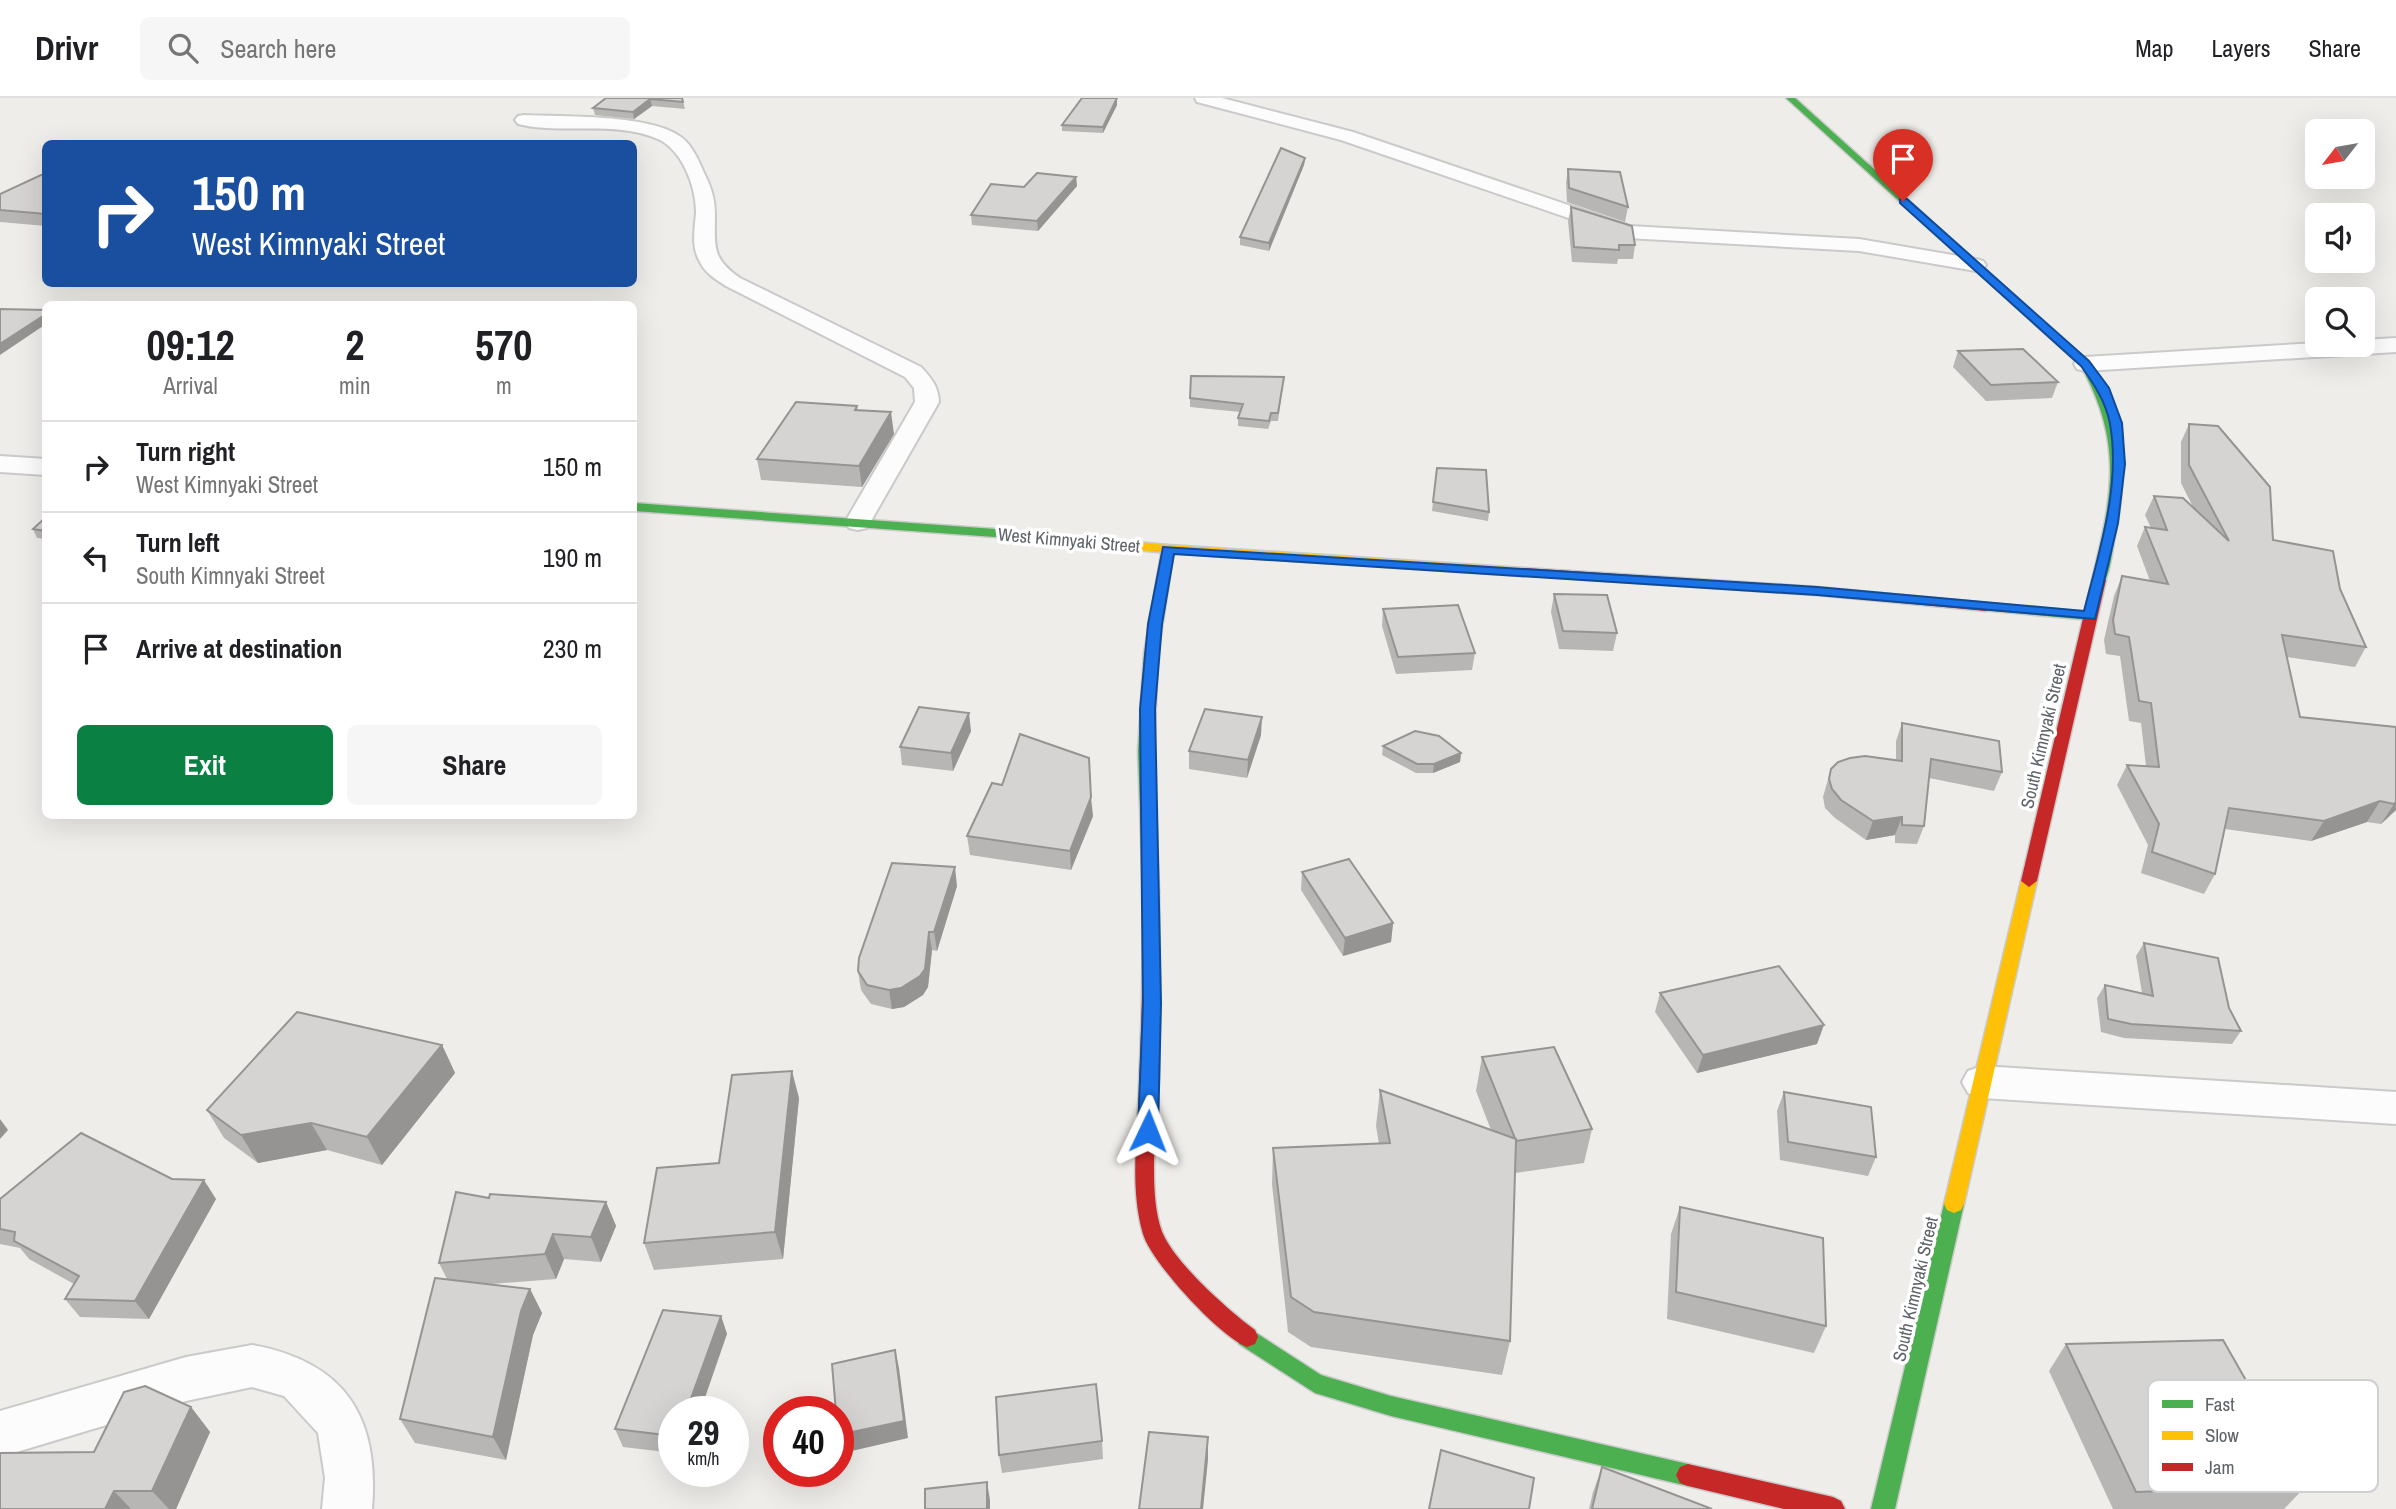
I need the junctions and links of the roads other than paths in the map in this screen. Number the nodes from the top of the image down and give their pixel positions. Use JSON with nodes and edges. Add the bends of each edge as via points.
{"nodes":[{"id":1,"x":1203,"y":98,"type":"edge"},
{"id":2,"x":1790,"y":98,"type":"edge"},
{"id":3,"x":524,"y":120,"type":"dead end"},
{"id":4,"x":1976,"y":264,"type":"junction"},
{"id":5,"x":2396,"y":345,"type":"edge"},
{"id":6,"x":2085,"y":364,"type":"junction"},
{"id":7,"x":0,"y":464,"type":"edge"},
{"id":8,"x":42,"y":467,"type":"edge"},
{"id":9,"x":637,"y":507,"type":"edge"},
{"id":10,"x":858,"y":522,"type":"junction"},
{"id":11,"x":1168,"y":549,"type":"junction"},
{"id":12,"x":2090,"y":616,"type":"junction"},
{"id":13,"x":1982,"y":1082,"type":"junction"},
{"id":14,"x":2396,"y":1108,"type":"edge"},
{"id":15,"x":0,"y":1434,"type":"edge"},
{"id":16,"x":347,"y":1509,"type":"edge"},
{"id":17,"x":1833,"y":1509,"type":"edge"},
{"id":18,"x":1883,"y":1509,"type":"edge"}],
"edges":[{"from":1,"to":4,"type":"street","via":[[1347,136],[1627,232],[1859,245]]},
{"from":2,"to":4,"type":"street","name":"South Kimnyaki Street"},
{"from":3,"to":10,"type":"street","via":[[626,128],[675,141],[684,150],[704,196],[707,257],[718,271],[914,372],[926,387],[928,402]]},
{"from":4,"to":6,"type":"street","name":"South Kimnyaki Street"},
{"from":5,"to":6,"type":"street"},
{"from":6,"to":12,"type":"street","name":"South Kimnyaki Street","via":[[2103,388],[2116,423],[2119,464],[2112,523]]},
{"from":7,"to":8,"type":"street"},
{"from":9,"to":10,"type":"street","name":"West Kimnyaki Street"},
{"from":10,"to":11,"type":"street","name":"West Kimnyaki Street"},
{"from":11,"to":12,"type":"street","name":"West Kimnyaki Street","via":[[1803,590]]},
{"from":11,"to":17,"type":"street","via":[[1152,644],[1146,751],[1152,990],[1146,1182],[1154,1239],[1235,1329],[1315,1383],[1391,1406]]},
{"from":12,"to":13,"type":"street","name":"South Kimnyaki Street"},
{"from":13,"to":14,"type":"street"},
{"from":13,"to":18,"type":"street","name":"South Kimnyaki Street"},
{"from":15,"to":16,"type":"street","via":[[186,1379],[252,1366],[278,1371],[301,1381],[340,1423],[350,1478]]}]}
